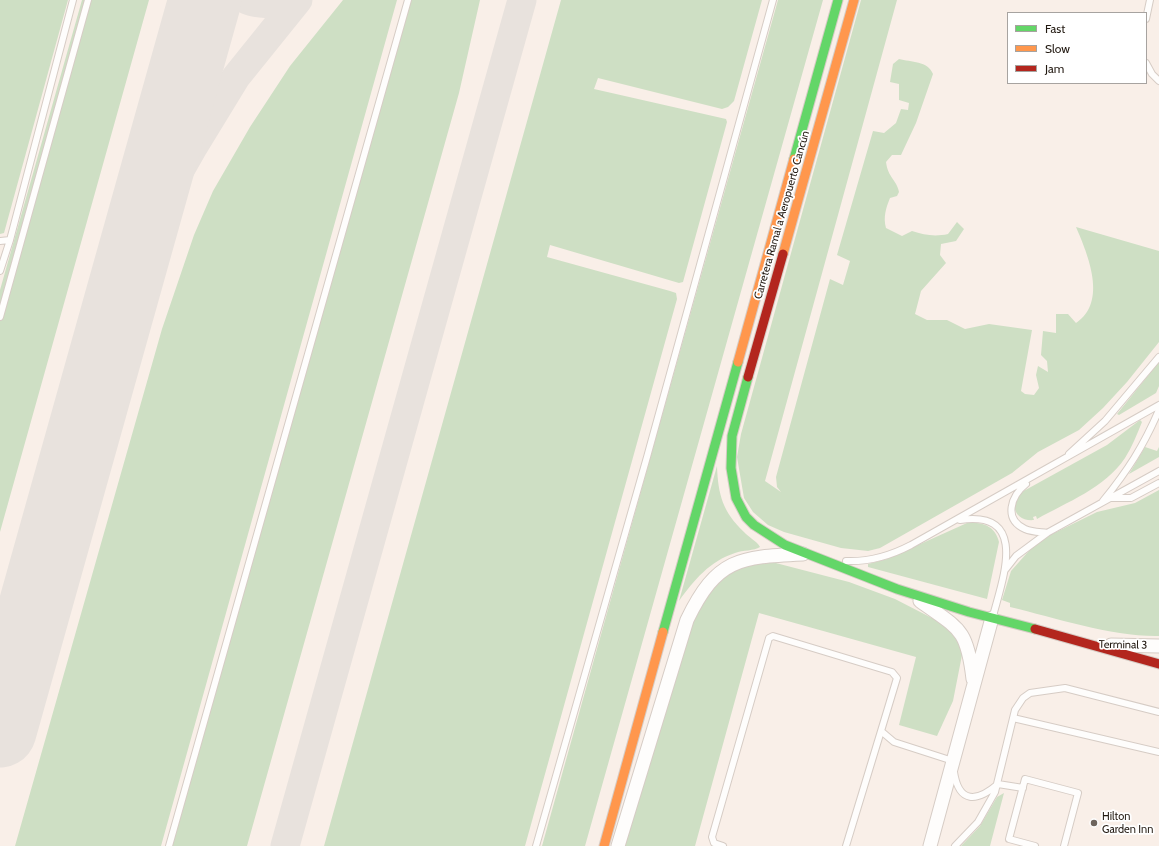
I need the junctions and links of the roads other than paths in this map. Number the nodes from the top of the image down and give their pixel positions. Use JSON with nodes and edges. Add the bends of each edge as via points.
{"nodes":[{"id":1,"x":73,"y":0,"type":"edge"},
{"id":2,"x":88,"y":0,"type":"edge"},
{"id":3,"x":408,"y":0,"type":"edge"},
{"id":4,"x":773,"y":0,"type":"edge"},
{"id":5,"x":838,"y":0,"type":"edge"},
{"id":6,"x":854,"y":0,"type":"edge"},
{"id":7,"x":1150,"y":0,"type":"edge"},
{"id":8,"x":1147,"y":14,"type":"edge"},
{"id":9,"x":1147,"y":65,"type":"edge"},
{"id":10,"x":1159,"y":81,"type":"edge"},
{"id":11,"x":10,"y":240,"type":"junction"},
{"id":12,"x":0,"y":241,"type":"edge"},
{"id":13,"x":0,"y":271,"type":"edge"},
{"id":14,"x":0,"y":317,"type":"edge"},
{"id":15,"x":1159,"y":357,"type":"edge"},
{"id":16,"x":1159,"y":405,"type":"edge"},
{"id":17,"x":1159,"y":410,"type":"edge"},
{"id":18,"x":1061,"y":461,"type":"junction"},
{"id":19,"x":1159,"y":470,"type":"edge"},
{"id":20,"x":1041,"y":471,"type":"junction"},
{"id":21,"x":1159,"y":483,"type":"edge"},
{"id":22,"x":1110,"y":498,"type":"junction"},
{"id":23,"x":1100,"y":504,"type":"junction"},
{"id":24,"x":957,"y":520,"type":"junction"},
{"id":25,"x":1047,"y":533,"type":"junction"},
{"id":26,"x":808,"y":554,"type":"junction"},
{"id":27,"x":829,"y":561,"type":"junction"},
{"id":28,"x":1006,"y":570,"type":"junction"},
{"id":29,"x":907,"y":592,"type":"junction"},
{"id":30,"x":992,"y":618,"type":"junction"},
{"id":31,"x":1087,"y":644,"type":"junction"},
{"id":32,"x":1159,"y":646,"type":"edge"},
{"id":33,"x":1159,"y":664,"type":"edge"},
{"id":34,"x":974,"y":686,"type":"junction"},
{"id":35,"x":1159,"y":712,"type":"edge"},
{"id":36,"x":1013,"y":718,"type":"junction"},
{"id":37,"x":881,"y":730,"type":"junction"},
{"id":38,"x":1159,"y":752,"type":"edge"},
{"id":39,"x":953,"y":761,"type":"junction"},
{"id":40,"x":998,"y":784,"type":"junction"},
{"id":41,"x":1023,"y":788,"type":"junction"},
{"id":42,"x":169,"y":846,"type":"edge"},
{"id":43,"x":536,"y":846,"type":"edge"},
{"id":44,"x":604,"y":846,"type":"edge"},
{"id":45,"x":618,"y":846,"type":"edge"},
{"id":46,"x":723,"y":846,"type":"edge"},
{"id":47,"x":846,"y":846,"type":"edge"},
{"id":48,"x":930,"y":846,"type":"edge"},
{"id":49,"x":955,"y":846,"type":"edge"},
{"id":50,"x":1035,"y":846,"type":"edge"},
{"id":51,"x":1064,"y":846,"type":"edge"}],
"edges":[{"from":1,"to":11,"type":"lane"},
{"from":2,"to":14,"type":"lane"},
{"from":3,"to":42,"type":"lane"},
{"from":4,"to":43,"type":"lane"},
{"from":5,"to":44,"type":"street","name":"Carretera Ramal a Aeropuerto Cancún"},
{"from":6,"to":26,"type":"street","name":"Carretera Ramal a Aeropuerto Cancún","via":[[732,436],[731,481],[735,496],[747,518],[756,528],[769,536]]},
{"from":7,"to":8,"type":"lane"},
{"from":9,"to":10,"type":"lane"},
{"from":11,"to":12,"type":"lane"},
{"from":11,"to":13,"type":"lane"},
{"from":15,"to":18,"type":"lane","via":[[1105,420]]},
{"from":16,"to":18,"type":"lane"},
{"from":17,"to":23,"type":"lane","via":[[1127,471]]},
{"from":18,"to":20,"type":"lane"},
{"from":19,"to":22,"type":"lane"},
{"from":20,"to":24,"type":"lane"},
{"from":20,"to":25,"type":"lane","via":[[1017,491],[1011,506],[1020,527]]},
{"from":21,"to":22,"type":"lane","via":[[1131,498]]},
{"from":22,"to":23,"type":"lane"},
{"from":23,"to":25,"type":"lane"},
{"from":24,"to":27,"type":"lane","via":[[890,555],[858,562]]},
{"from":24,"to":28,"type":"lane","via":[[975,518],[994,524],[1006,541]]},
{"from":25,"to":28,"type":"lane","via":[[1016,556]]},
{"from":26,"to":27,"type":"street","name":"Carretera Ramal a Aeropuerto Cancún"},
{"from":26,"to":45,"type":"street","via":[[741,561],[722,571],[701,592],[687,620]]},
{"from":27,"to":29,"type":"street","name":"Carretera Ramal a Aeropuerto Cancún"},
{"from":28,"to":30,"type":"lane"},
{"from":29,"to":30,"type":"street","name":"Carretera Ramal a Aeropuerto Cancún"},
{"from":29,"to":34,"type":"street","via":[[960,631],[969,652]]},
{"from":30,"to":31,"type":"street","name":"Carretera Ramal a Aeropuerto Cancún"},
{"from":30,"to":34,"type":"street"},
{"from":31,"to":32,"type":"street","name":"Terminal 3"},
{"from":31,"to":33,"type":"street","name":"Carretera Ramal a Aeropuerto Cancún"},
{"from":34,"to":39,"type":"street"},
{"from":35,"to":36,"type":"lane","via":[[1065,688],[1030,693],[1018,704]]},
{"from":36,"to":38,"type":"lane"},
{"from":36,"to":40,"type":"lane"},
{"from":37,"to":39,"type":"lane","via":[[894,742]]},
{"from":37,"to":46,"type":"lane","via":[[896,675],[772,636],[769,638],[712,837],[714,843]]},
{"from":37,"to":47,"type":"lane"},
{"from":39,"to":40,"type":"lane","via":[[958,789],[965,796],[975,798],[984,795]]},
{"from":39,"to":48,"type":"street"},
{"from":40,"to":41,"type":"lane"},
{"from":40,"to":49,"type":"lane","via":[[978,822]]},
{"from":41,"to":50,"type":"lane","via":[[1009,839]]},
{"from":41,"to":51,"type":"lane","via":[[1025,779],[1078,793]]}]}
